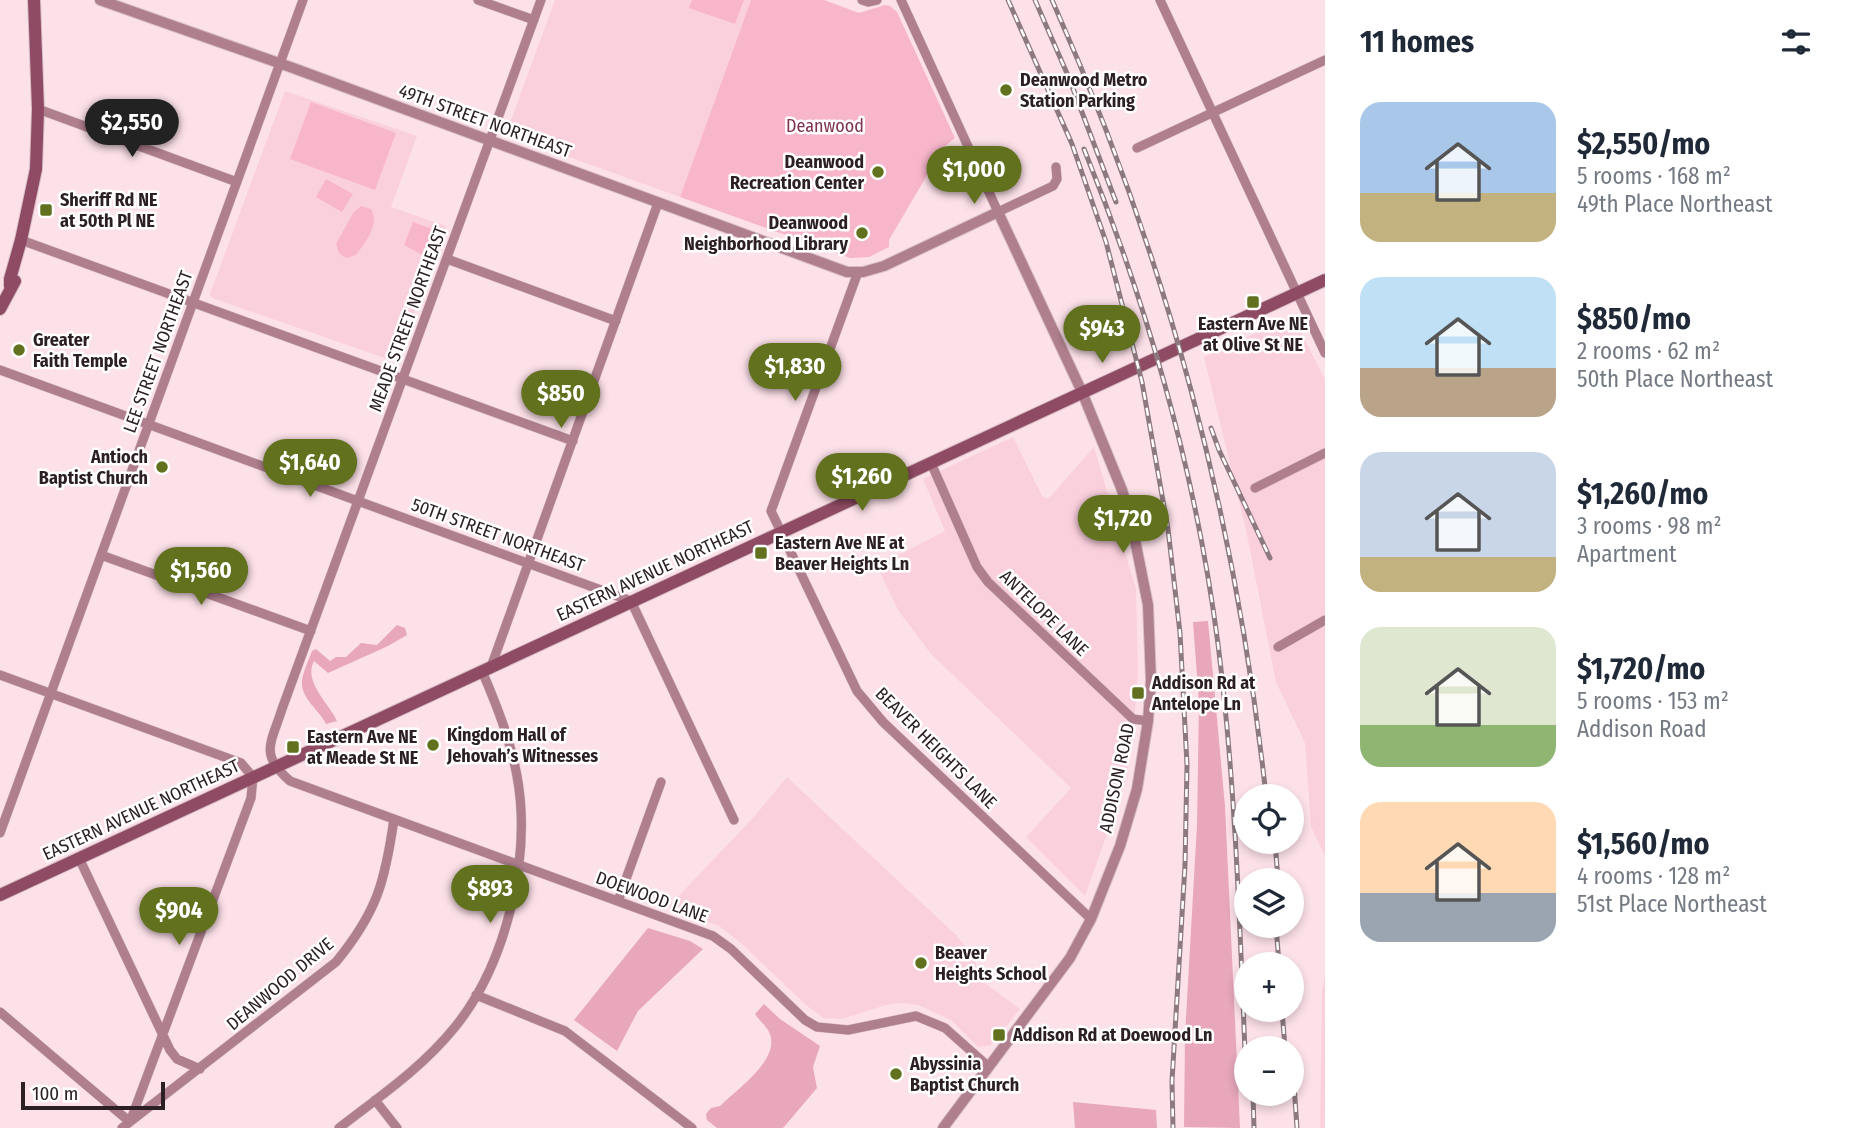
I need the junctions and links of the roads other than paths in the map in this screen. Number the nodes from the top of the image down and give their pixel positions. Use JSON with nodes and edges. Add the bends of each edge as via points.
{"nodes":[{"id":1,"x":34,"y":0,"type":"edge"},
{"id":2,"x":40,"y":0,"type":"edge"},
{"id":3,"x":100,"y":0,"type":"edge"},
{"id":4,"x":303,"y":0,"type":"edge"},
{"id":5,"x":478,"y":0,"type":"edge"},
{"id":6,"x":541,"y":0,"type":"edge"},
{"id":7,"x":862,"y":0,"type":"edge"},
{"id":8,"x":877,"y":0,"type":"edge"},
{"id":9,"x":901,"y":0,"type":"edge"},
{"id":10,"x":1160,"y":0,"type":"edge"},
{"id":11,"x":534,"y":20,"type":"junction"},
{"id":12,"x":36,"y":24,"type":"junction"},
{"id":13,"x":1325,"y":60,"type":"edge"},
{"id":14,"x":280,"y":63,"type":"junction"},
{"id":15,"x":38,"y":109,"type":"junction"},
{"id":16,"x":1213,"y":112,"type":"junction"},
{"id":17,"x":490,"y":141,"type":"junction"},
{"id":18,"x":1137,"y":148,"type":"dead end"},
{"id":19,"x":1056,"y":167,"type":"dead end"},
{"id":20,"x":237,"y":182,"type":"junction"},
{"id":21,"x":658,"y":203,"type":"junction"},
{"id":22,"x":998,"y":212,"type":"junction"},
{"id":23,"x":25,"y":241,"type":"junction"},
{"id":24,"x":447,"y":259,"type":"junction"},
{"id":25,"x":858,"y":272,"type":"junction"},
{"id":26,"x":1325,"y":280,"type":"edge"},
{"id":27,"x":1297,"y":293,"type":"junction"},
{"id":28,"x":193,"y":302,"type":"junction"},
{"id":29,"x":0,"y":309,"type":"edge"},
{"id":30,"x":616,"y":320,"type":"junction"},
{"id":31,"x":1325,"y":353,"type":"edge"},
{"id":32,"x":0,"y":370,"type":"edge"},
{"id":33,"x":403,"y":379,"type":"junction"},
{"id":34,"x":1082,"y":392,"type":"junction"},
{"id":35,"x":149,"y":424,"type":"junction"},
{"id":36,"x":573,"y":441,"type":"junction"},
{"id":37,"x":1325,"y":453,"type":"edge"},
{"id":38,"x":930,"y":463,"type":"junction"},
{"id":39,"x":1255,"y":488,"type":"dead end"},
{"id":40,"x":358,"y":501,"type":"junction"},
{"id":41,"x":780,"y":533,"type":"junction"},
{"id":42,"x":101,"y":555,"type":"junction"},
{"id":43,"x":528,"y":563,"type":"junction"},
{"id":44,"x":631,"y":600,"type":"junction"},
{"id":45,"x":1325,"y":620,"type":"edge"},
{"id":46,"x":311,"y":631,"type":"junction"},
{"id":47,"x":1278,"y":647,"type":"dead end"},
{"id":48,"x":486,"y":669,"type":"junction"},
{"id":49,"x":0,"y":675,"type":"edge"},
{"id":50,"x":51,"y":694,"type":"junction"},
{"id":51,"x":1148,"y":721,"type":"junction"},
{"id":52,"x":274,"y":767,"type":"junction"},
{"id":53,"x":253,"y":777,"type":"junction"},
{"id":54,"x":662,"y":782,"type":"dead end"},
{"id":55,"x":394,"y":819,"type":"junction"},
{"id":56,"x":734,"y":820,"type":"dead end"},
{"id":57,"x":0,"y":834,"type":"edge"},
{"id":58,"x":79,"y":858,"type":"junction"},
{"id":59,"x":519,"y":865,"type":"junction"},
{"id":60,"x":0,"y":895,"type":"edge"},
{"id":61,"x":618,"y":901,"type":"junction"},
{"id":62,"x":1091,"y":919,"type":"junction"},
{"id":63,"x":476,"y":995,"type":"junction"},
{"id":64,"x":0,"y":1012,"type":"edge"},
{"id":65,"x":163,"y":1031,"type":"junction"},
{"id":66,"x":989,"y":1067,"type":"junction"},
{"id":67,"x":200,"y":1069,"type":"junction"},
{"id":68,"x":375,"y":1100,"type":"junction"},
{"id":69,"x":126,"y":1125,"type":"edge"},
{"id":70,"x":339,"y":1128,"type":"edge"},
{"id":71,"x":397,"y":1128,"type":"edge"},
{"id":72,"x":692,"y":1128,"type":"edge"},
{"id":73,"x":943,"y":1128,"type":"edge"}],
"edges":[{"from":1,"to":12,"type":"main road"},
{"from":2,"to":12,"type":"main road"},
{"from":3,"to":14,"type":"street","name":"49TH STREET NORTHEAST"},
{"from":4,"to":14,"type":"street","name":"LEE STREET NORTHEAST"},
{"from":5,"to":11,"type":"street"},
{"from":6,"to":11,"type":"street","name":"MEADE STREET NORTHEAST"},
{"from":7,"to":8,"type":"street"},
{"from":9,"to":22,"type":"street"},
{"from":10,"to":16,"type":"street"},
{"from":11,"to":17,"type":"street","name":"MEADE STREET NORTHEAST"},
{"from":12,"to":15,"type":"main road"},
{"from":13,"to":16,"type":"street"},
{"from":14,"to":17,"type":"street","name":"49TH STREET NORTHEAST"},
{"from":14,"to":20,"type":"street","name":"LEE STREET NORTHEAST"},
{"from":15,"to":20,"type":"street"},
{"from":15,"to":23,"type":"main road","via":[[35,204]]},
{"from":16,"to":18,"type":"street"},
{"from":16,"to":27,"type":"street"},
{"from":17,"to":21,"type":"street","name":"49TH STREET NORTHEAST"},
{"from":17,"to":24,"type":"street","name":"MEADE STREET NORTHEAST"},
{"from":19,"to":22,"type":"street","via":[[1058,179],[1053,186]]},
{"from":20,"to":28,"type":"street","name":"LEE STREET NORTHEAST"},
{"from":21,"to":25,"type":"street","name":"49TH STREET NORTHEAST","via":[[846,272]]},
{"from":21,"to":30,"type":"street"},
{"from":22,"to":25,"type":"street","via":[[884,266]]},
{"from":22,"to":34,"type":"street","name":"ADDISON ROAD"},
{"from":23,"to":28,"type":"street"},
{"from":23,"to":29,"type":"main road","via":[[16,280]]},
{"from":24,"to":30,"type":"street"},
{"from":24,"to":33,"type":"street","name":"MEADE STREET NORTHEAST"},
{"from":25,"to":41,"type":"street","name":"BEAVER HEIGHTS LANE","via":[[771,511]]},
{"from":26,"to":27,"type":"main road","name":"EASTERN AVENUE NORTHEAST"},
{"from":27,"to":31,"type":"street"},
{"from":27,"to":34,"type":"main road","name":"EASTERN AVENUE NORTHEAST"},
{"from":28,"to":33,"type":"street"},
{"from":28,"to":35,"type":"street","name":"LEE STREET NORTHEAST"},
{"from":30,"to":36,"type":"street"},
{"from":32,"to":35,"type":"street","name":"50TH STREET NORTHEAST"},
{"from":33,"to":36,"type":"street"},
{"from":33,"to":40,"type":"street","name":"MEADE STREET NORTHEAST"},
{"from":34,"to":38,"type":"main road","name":"EASTERN AVENUE NORTHEAST"},
{"from":34,"to":51,"type":"street","name":"ADDISON ROAD","via":[[1122,489],[1142,572],[1151,643]]},
{"from":35,"to":40,"type":"street","name":"50TH STREET NORTHEAST"},
{"from":35,"to":42,"type":"street","name":"LEE STREET NORTHEAST"},
{"from":36,"to":43,"type":"street"},
{"from":37,"to":39,"type":"street"},
{"from":38,"to":41,"type":"main road","name":"EASTERN AVENUE NORTHEAST"},
{"from":38,"to":51,"type":"street","name":"ANTELOPE LANE","via":[[988,582],[1133,719]]},
{"from":40,"to":43,"type":"street","name":"50TH STREET NORTHEAST"},
{"from":40,"to":46,"type":"street","name":"MEADE STREET NORTHEAST"},
{"from":41,"to":44,"type":"main road","name":"EASTERN AVENUE NORTHEAST"},
{"from":41,"to":62,"type":"street","name":"BEAVER HEIGHTS LANE","via":[[865,703]]},
{"from":42,"to":46,"type":"street"},
{"from":42,"to":50,"type":"street","name":"LEE STREET NORTHEAST"},
{"from":43,"to":44,"type":"street","name":"50TH STREET NORTHEAST"},
{"from":43,"to":48,"type":"street"},
{"from":44,"to":48,"type":"main road","name":"EASTERN AVENUE NORTHEAST"},
{"from":44,"to":56,"type":"street"},
{"from":45,"to":47,"type":"street"},
{"from":46,"to":52,"type":"street","name":"MEADE STREET NORTHEAST","via":[[269,750]]},
{"from":48,"to":52,"type":"main road","name":"EASTERN AVENUE NORTHEAST"},
{"from":48,"to":59,"type":"street","via":[[518,779]]},
{"from":49,"to":50,"type":"street"},
{"from":50,"to":53,"type":"street","via":[[241,763]]},
{"from":50,"to":57,"type":"street","name":"LEE STREET NORTHEAST"},
{"from":51,"to":62,"type":"street","name":"ADDISON ROAD","via":[[1129,816]]},
{"from":52,"to":53,"type":"main road","name":"EASTERN AVENUE NORTHEAST"},
{"from":52,"to":55,"type":"street","name":"DOEWOOD LANE","via":[[290,781]]},
{"from":53,"to":58,"type":"main road","name":"EASTERN AVENUE NORTHEAST"},
{"from":53,"to":65,"type":"street","via":[[251,798]]},
{"from":54,"to":61,"type":"street"},
{"from":55,"to":59,"type":"street","name":"DOEWOOD LANE"},
{"from":55,"to":67,"type":"street","name":"DEANWOOD DRIVE","via":[[387,870],[352,942],[313,981]]},
{"from":58,"to":60,"type":"main road","name":"EASTERN AVENUE NORTHEAST"},
{"from":58,"to":65,"type":"street"},
{"from":59,"to":61,"type":"street","name":"DOEWOOD LANE"},
{"from":59,"to":63,"type":"street","via":[[505,928]]},
{"from":61,"to":66,"type":"street","name":"DOEWOOD LANE","via":[[713,936],[817,1027],[848,1030],[916,1016],[945,1028]]},
{"from":62,"to":66,"type":"street","name":"ADDISON ROAD","via":[[1070,958]]},
{"from":63,"to":68,"type":"street","via":[[456,1027],[431,1053]]},
{"from":63,"to":72,"type":"street","via":[[565,1031]]},
{"from":64,"to":69,"type":"street"},
{"from":65,"to":67,"type":"street","via":[[177,1059]]},
{"from":65,"to":69,"type":"street"},
{"from":66,"to":73,"type":"street","name":"ADDISON ROAD"},
{"from":67,"to":69,"type":"street","name":"DEANWOOD DRIVE"},
{"from":68,"to":70,"type":"street"},
{"from":68,"to":71,"type":"street"}]}
